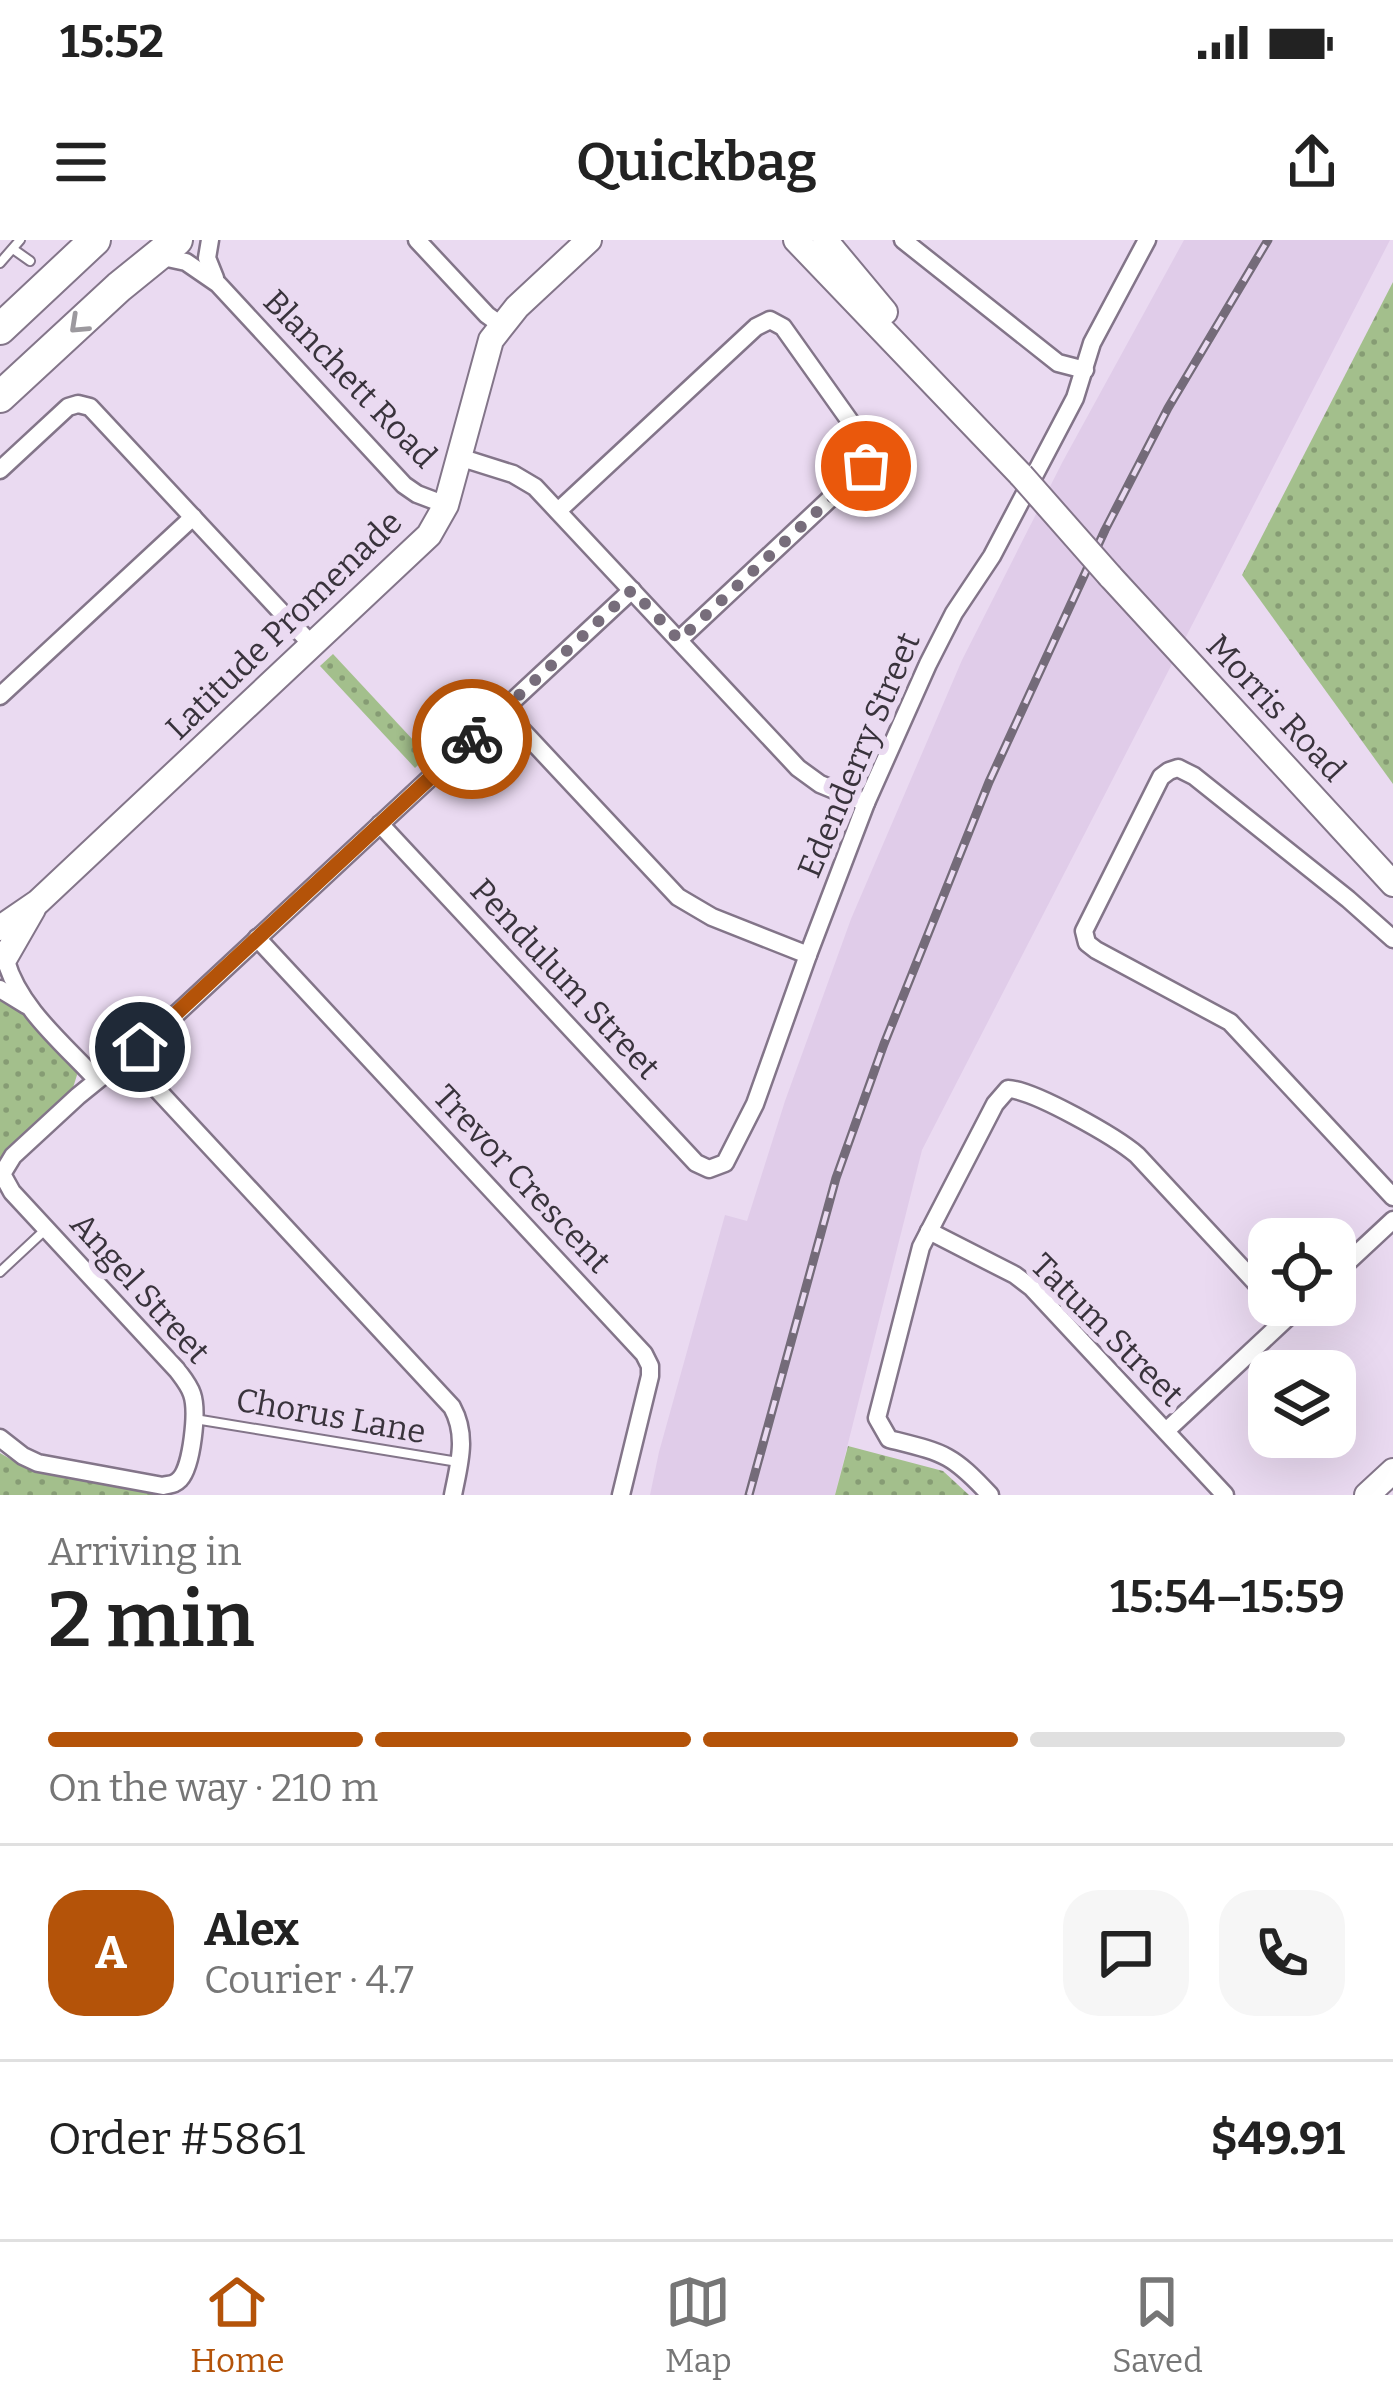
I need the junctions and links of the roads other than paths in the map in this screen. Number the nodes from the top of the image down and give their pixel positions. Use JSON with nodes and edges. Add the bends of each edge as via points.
{"nodes":[{"id":1,"x":20,"y":240,"type":"edge"},
{"id":2,"x":95,"y":240,"type":"edge"},
{"id":3,"x":211,"y":240,"type":"edge"},
{"id":4,"x":417,"y":240,"type":"edge"},
{"id":5,"x":589,"y":240,"type":"edge"},
{"id":6,"x":796,"y":240,"type":"edge"},
{"id":7,"x":825,"y":240,"type":"edge"},
{"id":8,"x":903,"y":240,"type":"edge"},
{"id":9,"x":1147,"y":240,"type":"edge"},
{"id":10,"x":168,"y":248,"type":"edge"},
{"id":11,"x":13,"y":249,"type":"junction"},
{"id":12,"x":30,"y":261,"type":"dead end"},
{"id":13,"x":0,"y":263,"type":"edge"},
{"id":14,"x":218,"y":284,"type":"junction"},
{"id":15,"x":501,"y":325,"type":"junction"},
{"id":16,"x":0,"y":329,"type":"edge"},
{"id":17,"x":1085,"y":370,"type":"junction"},
{"id":18,"x":0,"y":397,"type":"edge"},
{"id":19,"x":459,"y":458,"type":"junction"},
{"id":20,"x":0,"y":470,"type":"edge"},
{"id":21,"x":1021,"y":475,"type":"junction"},
{"id":22,"x":446,"y":505,"type":"junction"},
{"id":23,"x":558,"y":511,"type":"junction"},
{"id":24,"x":193,"y":517,"type":"junction"},
{"id":25,"x":1109,"y":576,"type":"junction"},
{"id":26,"x":632,"y":590,"type":"junction"},
{"id":27,"x":679,"y":640,"type":"junction"},
{"id":28,"x":313,"y":646,"type":"junction"},
{"id":29,"x":0,"y":696,"type":"edge"},
{"id":30,"x":503,"y":710,"type":"junction"},
{"id":31,"x":866,"y":803,"type":"junction"},
{"id":32,"x":380,"y":824,"type":"junction"},
{"id":33,"x":1393,"y":858,"type":"edge"},
{"id":34,"x":1393,"y":884,"type":"edge"},
{"id":35,"x":38,"y":902,"type":"junction"},
{"id":36,"x":0,"y":928,"type":"edge"},
{"id":37,"x":257,"y":938,"type":"junction"},
{"id":38,"x":1393,"y":939,"type":"edge"},
{"id":39,"x":808,"y":955,"type":"junction"},
{"id":40,"x":3,"y":958,"type":"edge"},
{"id":41,"x":0,"y":989,"type":"edge"},
{"id":42,"x":32,"y":1009,"type":"junction"},
{"id":43,"x":127,"y":1057,"type":"junction"},
{"id":44,"x":97,"y":1080,"type":"junction"},
{"id":45,"x":710,"y":1168,"type":"joint"},
{"id":46,"x":2,"y":1174,"type":"edge"},
{"id":47,"x":1393,"y":1197,"type":"edge"},
{"id":48,"x":1393,"y":1220,"type":"edge"},
{"id":49,"x":46,"y":1228,"type":"junction"},
{"id":50,"x":929,"y":1231,"type":"junction"},
{"id":51,"x":1356,"y":1254,"type":"edge"},
{"id":52,"x":0,"y":1272,"type":"edge"},
{"id":53,"x":1248,"y":1274,"type":"edge"},
{"id":54,"x":1272,"y":1326,"type":"edge"},
{"id":55,"x":195,"y":1419,"type":"junction"},
{"id":56,"x":1166,"y":1431,"type":"junction"},
{"id":57,"x":0,"y":1438,"type":"edge"},
{"id":58,"x":459,"y":1462,"type":"junction"},
{"id":59,"x":1393,"y":1471,"type":"edge"},
{"id":60,"x":453,"y":1495,"type":"edge"},
{"id":61,"x":621,"y":1495,"type":"edge"},
{"id":62,"x":990,"y":1495,"type":"edge"},
{"id":63,"x":1225,"y":1495,"type":"edge"},
{"id":64,"x":1367,"y":1495,"type":"edge"}],
"edges":[{"from":1,"to":11,"type":"lane"},
{"from":2,"to":16,"type":"highway"},
{"from":3,"to":14,"type":"street","name":"Blanchett Road","via":[[207,258]]},
{"from":4,"to":15,"type":"street"},
{"from":5,"to":15,"type":"street","name":"Latitude Promenade"},
{"from":6,"to":21,"type":"street","name":"Morris Road"},
{"from":7,"to":21,"type":"street","name":"Morris Road"},
{"from":8,"to":17,"type":"street","via":[[1058,363]]},
{"from":9,"to":17,"type":"street","name":"Edenderry Street"},
{"from":10,"to":14,"type":"street","name":"Blanchett Road"},
{"from":10,"to":18,"type":"highway","one_way":true},
{"from":11,"to":12,"type":"lane"},
{"from":11,"to":13,"type":"lane"},
{"from":14,"to":22,"type":"street","name":"Blanchett Road","via":[[404,485]]},
{"from":15,"to":19,"type":"street","name":"Latitude Promenade","via":[[485,354]]},
{"from":17,"to":31,"type":"street","name":"Edenderry Street","via":[[928,664]]},
{"from":19,"to":22,"type":"street","name":"Latitude Promenade"},
{"from":19,"to":23,"type":"street","via":[[521,477]]},
{"from":20,"to":24,"type":"street","via":[[78,404],[94,410]]},
{"from":21,"to":25,"type":"street","name":"Morris Road","bridge":true},
{"from":22,"to":28,"type":"street","name":"Latitude Promenade","via":[[429,535]]},
{"from":23,"to":26,"type":"street"},
{"from":23,"to":27,"type":"street","via":[[756,327],[770,320],[783,327],[869,448],[866,466]]},
{"from":24,"to":28,"type":"street"},
{"from":24,"to":29,"type":"street"},
{"from":25,"to":33,"type":"street","name":"Morris Road"},
{"from":25,"to":34,"type":"street","name":"Morris Road"},
{"from":26,"to":27,"type":"street"},
{"from":26,"to":30,"type":"street"},
{"from":27,"to":31,"type":"street","via":[[799,768]]},
{"from":28,"to":35,"type":"street","name":"Latitude Promenade"},
{"from":30,"to":32,"type":"street"},
{"from":30,"to":39,"type":"street","via":[[677,897]]},
{"from":31,"to":39,"type":"street","name":"Edenderry Street"},
{"from":32,"to":37,"type":"street"},
{"from":32,"to":45,"type":"street","name":"Pendulum Street","via":[[696,1163]]},
{"from":35,"to":36,"type":"street","name":"Latitude Promenade"},
{"from":35,"to":40,"type":"street","name":"Latitude Promenade"},
{"from":37,"to":43,"type":"street"},
{"from":37,"to":61,"type":"street","name":"Trevor Crescent","via":[[644,1354],[650,1376]]},
{"from":38,"to":47,"type":"street","via":[[1178,768],[1161,778],[1084,931],[1096,950],[1230,1022]]},
{"from":39,"to":45,"type":"street","name":"Edenderry Street","via":[[749,1120],[728,1160]]},
{"from":40,"to":42,"type":"street"},
{"from":41,"to":42,"type":"street"},
{"from":42,"to":44,"type":"street"},
{"from":43,"to":44,"type":"street"},
{"from":43,"to":58,"type":"street","via":[[452,1407],[460,1422]]},
{"from":44,"to":46,"type":"street"},
{"from":46,"to":49,"type":"street","name":"Angel Street"},
{"from":48,"to":51,"type":"street"},
{"from":49,"to":52,"type":"lane"},
{"from":49,"to":55,"type":"street","name":"Angel Street","via":[[185,1380]]},
{"from":50,"to":53,"type":"street","via":[[994,1104],[1016,1089],[1122,1142]]},
{"from":50,"to":56,"type":"street","name":"Tatum Street","via":[[1032,1288]]},
{"from":50,"to":62,"type":"street","via":[[877,1418],[889,1439],[947,1455]]},
{"from":54,"to":56,"type":"street"},
{"from":55,"to":57,"type":"street","name":"Angel Street","via":[[185,1472],[163,1486],[38,1463]]},
{"from":55,"to":58,"type":"lane","name":"Chorus Lane"},
{"from":56,"to":63,"type":"street","name":"Tatum Street"},
{"from":58,"to":60,"type":"street"},
{"from":59,"to":64,"type":"street"}]}
